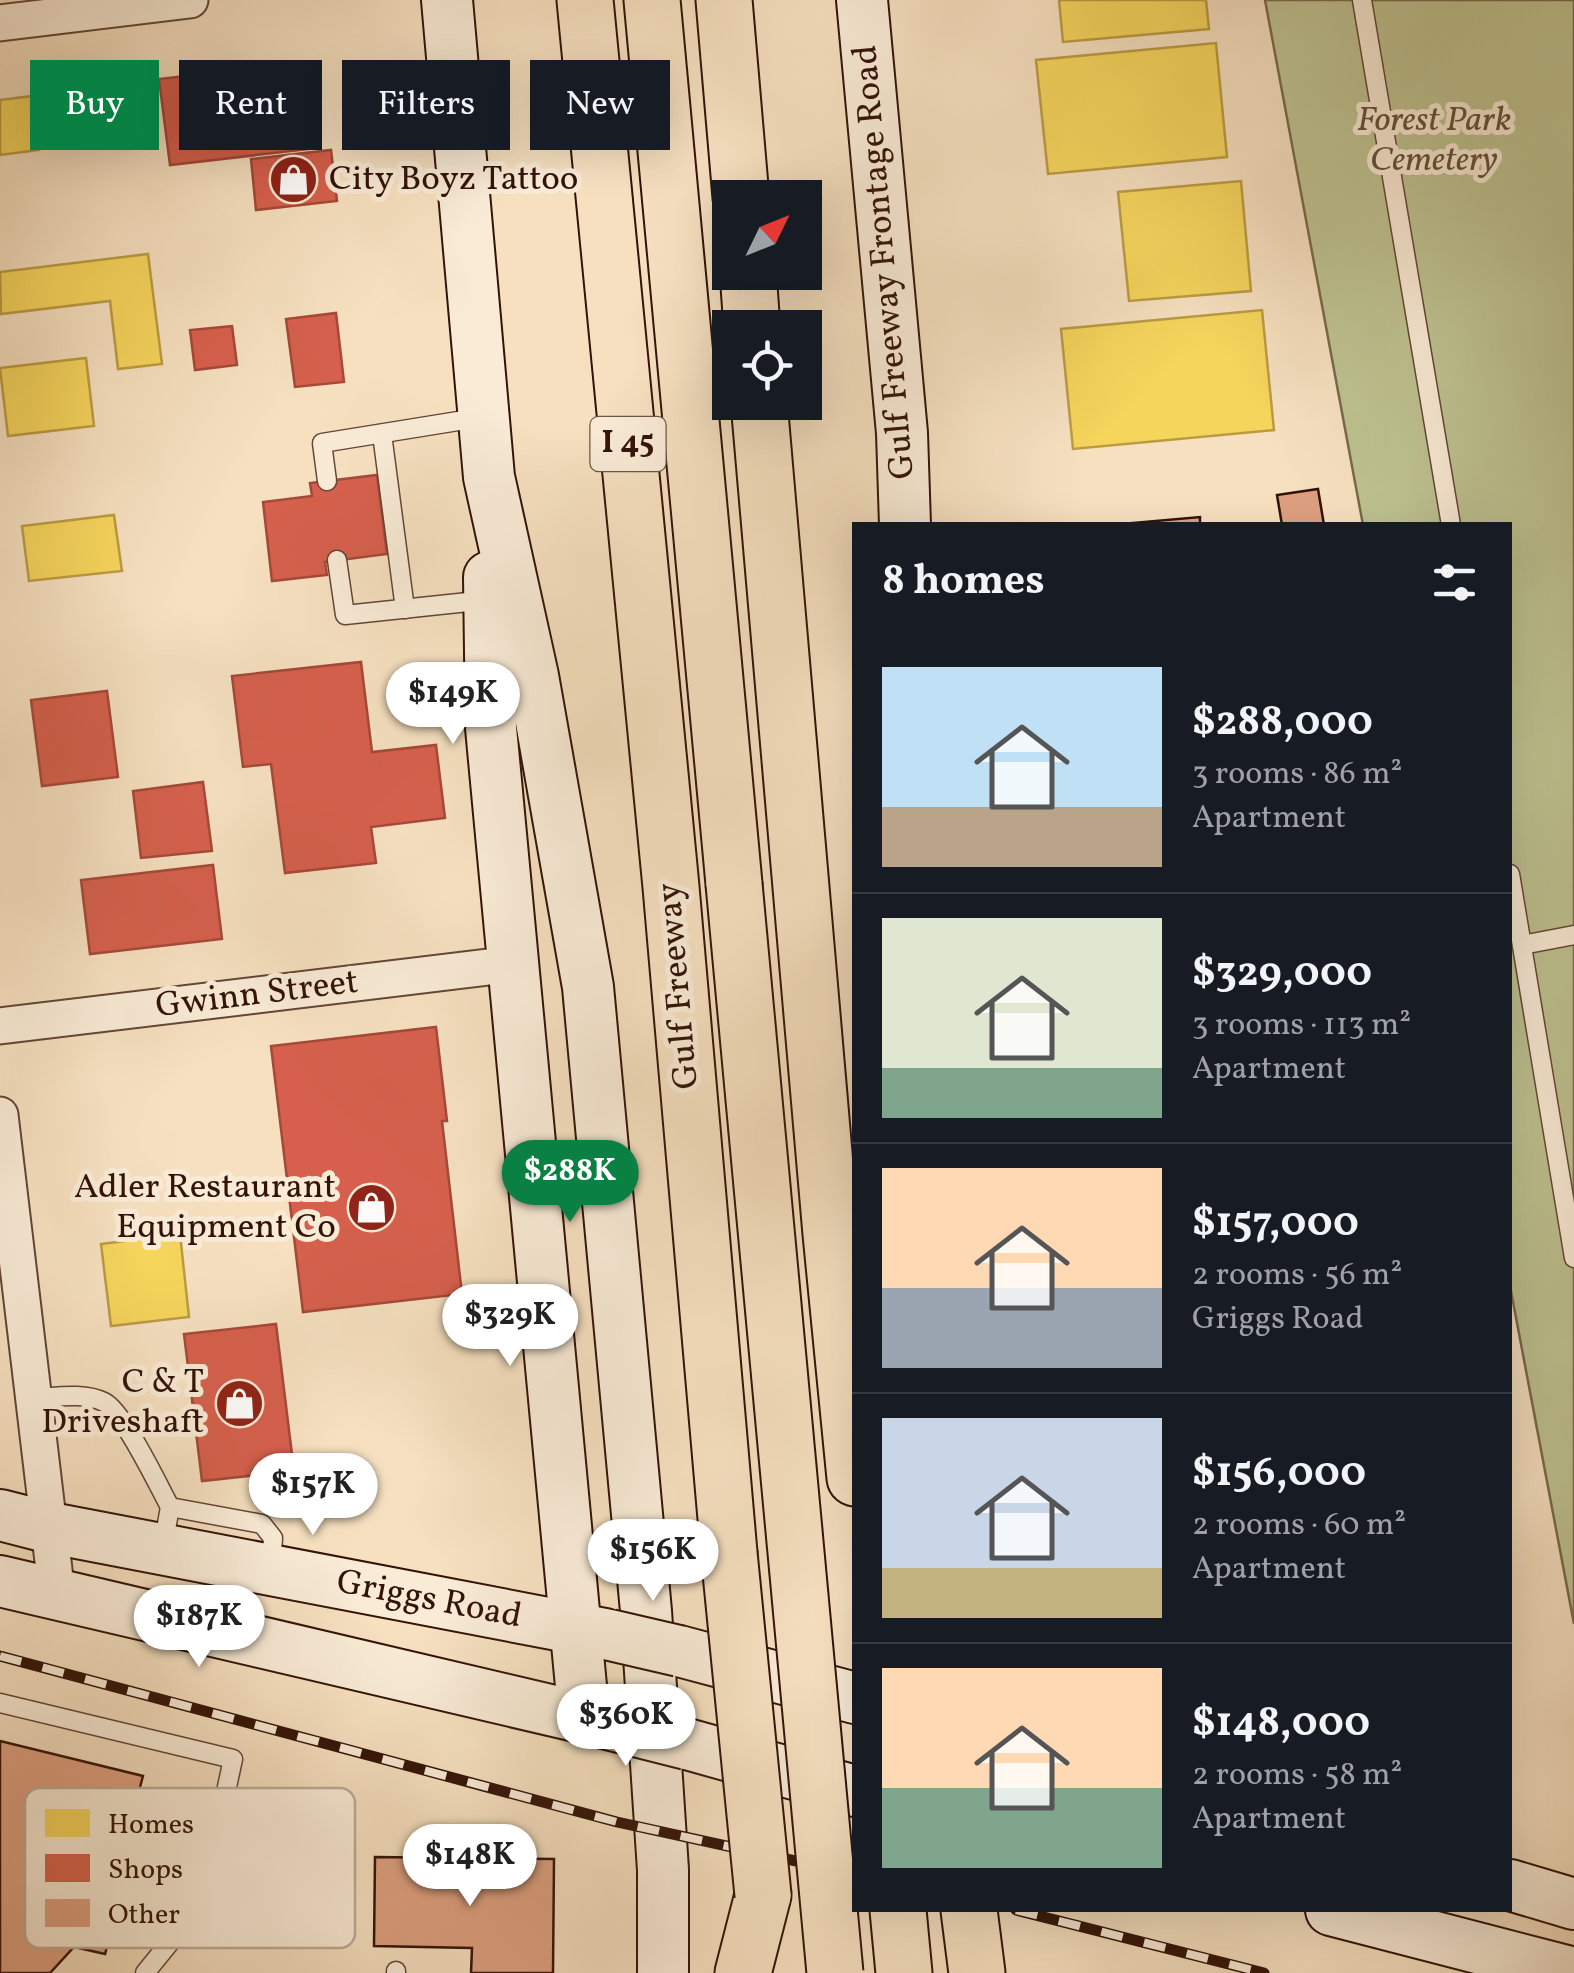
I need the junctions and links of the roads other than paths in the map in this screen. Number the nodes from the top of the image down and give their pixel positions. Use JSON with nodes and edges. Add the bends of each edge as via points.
{"nodes":[{"id":1,"x":190,"y":0,"type":"edge"},
{"id":2,"x":446,"y":0,"type":"edge"},
{"id":3,"x":585,"y":0,"type":"edge"},
{"id":4,"x":652,"y":0,"type":"edge"},
{"id":5,"x":724,"y":0,"type":"edge"},
{"id":6,"x":862,"y":0,"type":"edge"},
{"id":7,"x":1362,"y":0,"type":"edge"},
{"id":8,"x":90,"y":6,"type":"edge"},
{"id":9,"x":0,"y":24,"type":"edge"},
{"id":10,"x":739,"y":180,"type":"edge"},
{"id":11,"x":483,"y":416,"type":"junction"},
{"id":12,"x":761,"y":420,"type":"edge"},
{"id":13,"x":382,"y":434,"type":"junction"},
{"id":14,"x":488,"y":477,"type":"junction"},
{"id":15,"x":327,"y":481,"type":"dead end"},
{"id":16,"x":908,"y":513,"type":"edge"},
{"id":17,"x":1450,"y":522,"type":"edge"},
{"id":18,"x":337,"y":560,"type":"dead end"},
{"id":19,"x":490,"y":600,"type":"junction"},
{"id":20,"x":405,"y":609,"type":"junction"},
{"id":21,"x":1512,"y":886,"type":"edge"},
{"id":22,"x":1574,"y":936,"type":"edge"},
{"id":23,"x":1522,"y":945,"type":"junction"},
{"id":24,"x":514,"y":964,"type":"junction"},
{"id":25,"x":0,"y":1026,"type":"edge"},
{"id":26,"x":0,"y":1115,"type":"edge"},
{"id":27,"x":830,"y":1234,"type":"junction"},
{"id":28,"x":1574,"y":1258,"type":"edge"},
{"id":29,"x":852,"y":1289,"type":"edge"},
{"id":30,"x":34,"y":1398,"type":"junction"},
{"id":31,"x":852,"y":1449,"type":"edge"},
{"id":32,"x":0,"y":1515,"type":"edge"},
{"id":33,"x":51,"y":1528,"type":"junction"},
{"id":34,"x":166,"y":1528,"type":"junction"},
{"id":35,"x":0,"y":1581,"type":"edge"},
{"id":36,"x":57,"y":1596,"type":"junction"},
{"id":37,"x":592,"y":1632,"type":"junction"},
{"id":38,"x":852,"y":1697,"type":"edge"},
{"id":39,"x":0,"y":1703,"type":"edge"},
{"id":40,"x":584,"y":1718,"type":"junction"},
{"id":41,"x":227,"y":1788,"type":"edge"},
{"id":42,"x":852,"y":1789,"type":"edge"},
{"id":43,"x":1512,"y":1886,"type":"edge"},
{"id":44,"x":763,"y":1896,"type":"junction"},
{"id":45,"x":1574,"y":1904,"type":"edge"},
{"id":46,"x":898,"y":1912,"type":"edge"},
{"id":47,"x":969,"y":1912,"type":"edge"},
{"id":48,"x":991,"y":1912,"type":"edge"},
{"id":49,"x":1339,"y":1912,"type":"edge"},
{"id":50,"x":165,"y":1948,"type":"edge"},
{"id":51,"x":1574,"y":1972,"type":"edge"},
{"id":52,"x":144,"y":1973,"type":"edge"},
{"id":53,"x":663,"y":1973,"type":"edge"},
{"id":54,"x":743,"y":1973,"type":"edge"},
{"id":55,"x":770,"y":1973,"type":"edge"},
{"id":56,"x":835,"y":1973,"type":"edge"},
{"id":57,"x":904,"y":1973,"type":"edge"},
{"id":58,"x":977,"y":1973,"type":"edge"},
{"id":59,"x":1000,"y":1973,"type":"edge"}],
"edges":[{"from":1,"to":8,"type":"street"},
{"from":2,"to":11,"type":"main road"},
{"from":3,"to":44,"type":"highway","name":"Gulf Freeway","number":"I 45","bridge":true},
{"from":4,"to":56,"type":"highway","name":"Gulf Freeway","bridge":true},
{"from":5,"to":10,"type":"highway"},
{"from":6,"to":16,"type":"main road","name":"Gulf Freeway Frontage Road"},
{"from":7,"to":17,"type":"lane"},
{"from":8,"to":9,"type":"street"},
{"from":11,"to":13,"type":"lane"},
{"from":11,"to":14,"type":"main road"},
{"from":12,"to":27,"type":"highway"},
{"from":13,"to":15,"type":"lane","via":[[322,442]]},
{"from":13,"to":20,"type":"lane"},
{"from":14,"to":19,"type":"main road"},
{"from":14,"to":53,"type":"main road","via":[[533,676],[588,987],[646,1611]]},
{"from":18,"to":20,"type":"lane","via":[[344,615]]},
{"from":19,"to":20,"type":"lane"},
{"from":19,"to":24,"type":"main road","via":[[492,728]]},
{"from":21,"to":23,"type":"lane"},
{"from":22,"to":23,"type":"lane"},
{"from":23,"to":28,"type":"lane"},
{"from":24,"to":25,"type":"street","name":"Gwinn Street"},
{"from":24,"to":37,"type":"main road"},
{"from":26,"to":30,"type":"street"},
{"from":27,"to":29,"type":"highway"},
{"from":27,"to":31,"type":"highway"},
{"from":30,"to":33,"type":"street"},
{"from":30,"to":34,"type":"lane","via":[[107,1402],[120,1417]]},
{"from":32,"to":33,"type":"main road","name":"Griggs Road"},
{"from":33,"to":34,"type":"main road","name":"Griggs Road"},
{"from":33,"to":36,"type":"street"},
{"from":34,"to":37,"type":"main road","name":"Griggs Road","via":[[271,1570]]},
{"from":35,"to":36,"type":"main road"},
{"from":36,"to":40,"type":"main road"},
{"from":37,"to":38,"type":"main road","name":"Griggs Road","bridge":true},
{"from":37,"to":40,"type":"main road"},
{"from":39,"to":41,"type":"lane","via":[[233,1759]]},
{"from":40,"to":42,"type":"main road","bridge":true},
{"from":43,"to":45,"type":"main road"},
{"from":44,"to":54,"type":"highway"},
{"from":44,"to":55,"type":"highway","name":"Gulf Freeway","number":"I 45"},
{"from":46,"to":57,"type":"highway"},
{"from":47,"to":58,"type":"highway"},
{"from":48,"to":59,"type":"main road"},
{"from":49,"to":51,"type":"main road"},
{"from":50,"to":52,"type":"lane"}]}
